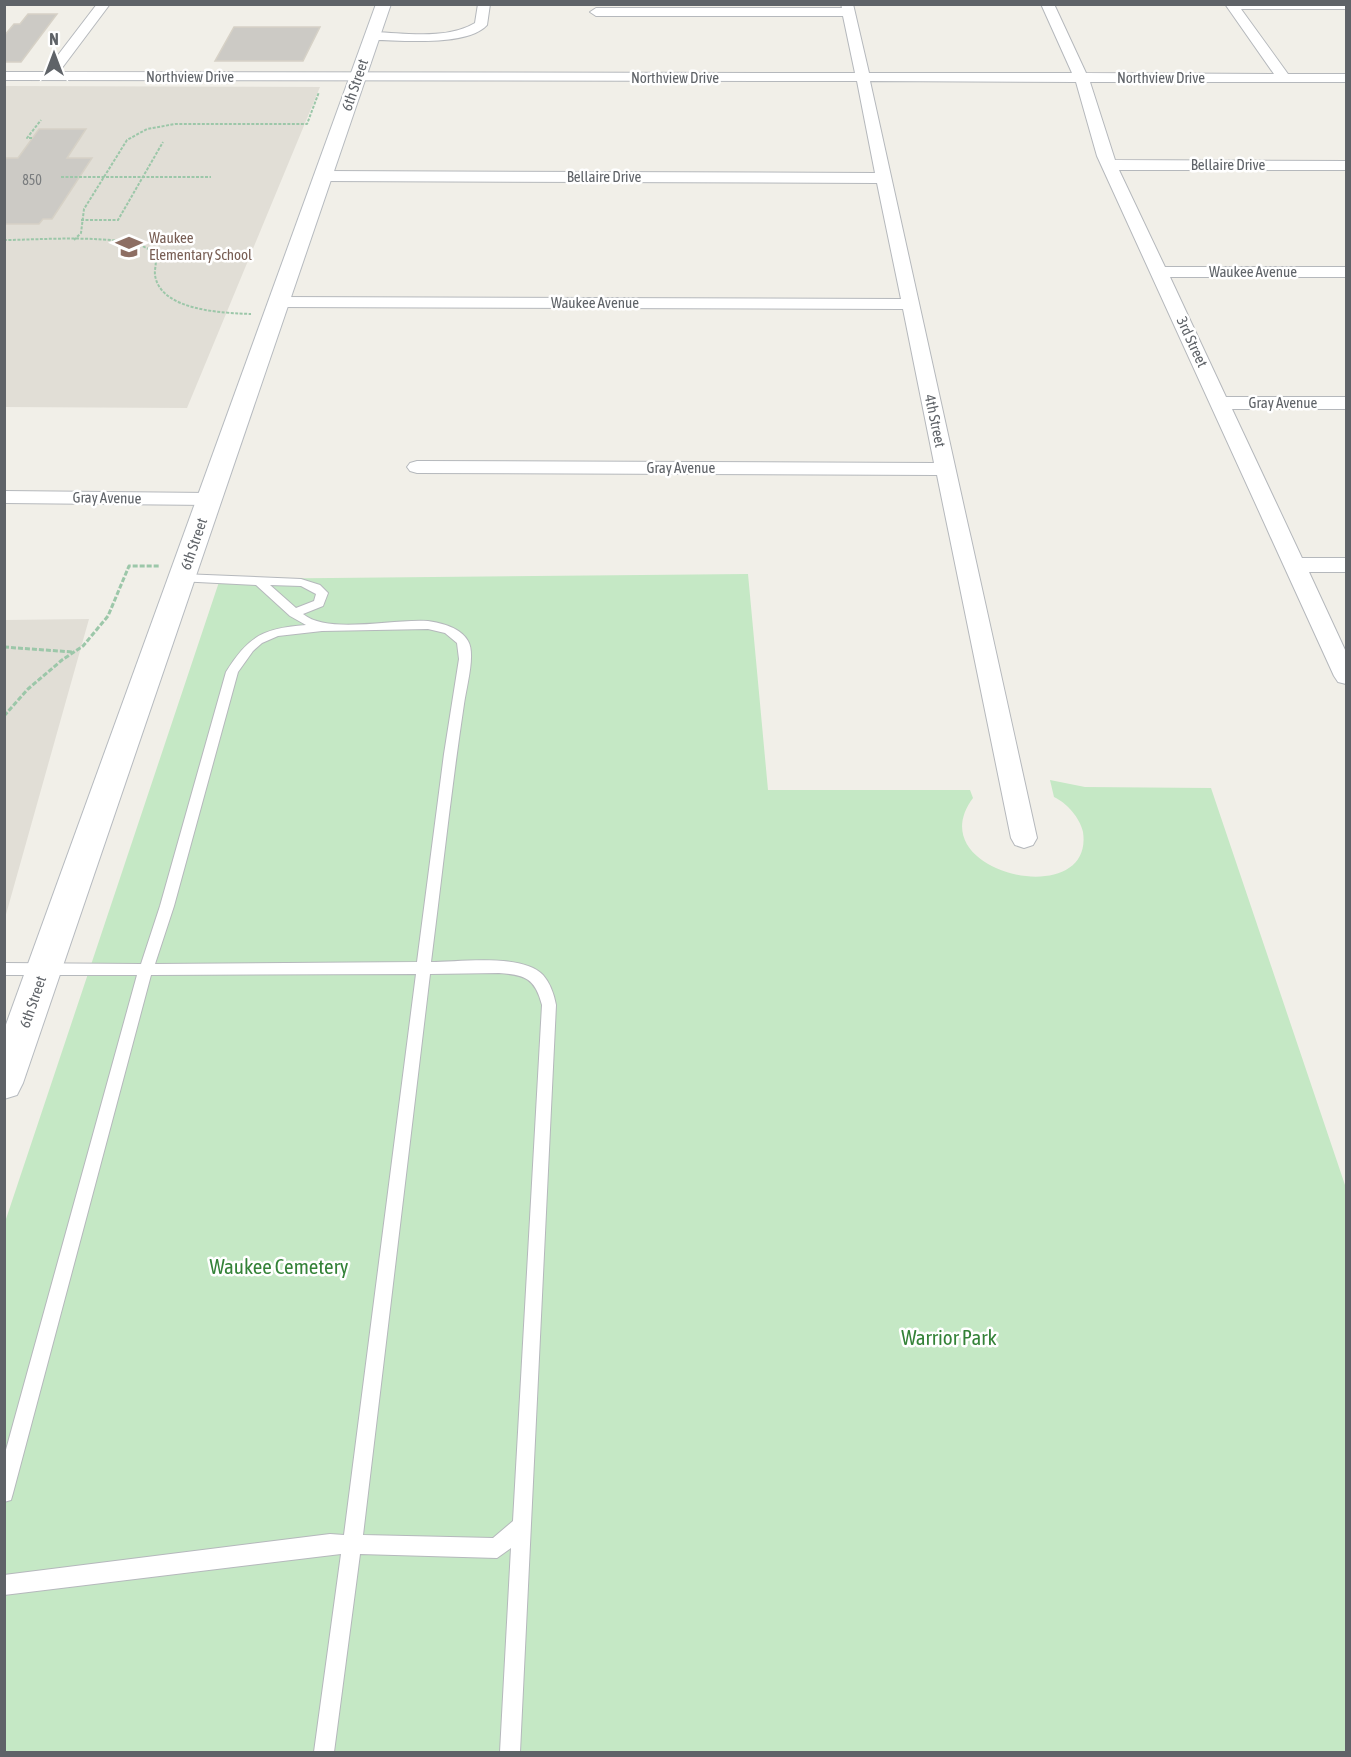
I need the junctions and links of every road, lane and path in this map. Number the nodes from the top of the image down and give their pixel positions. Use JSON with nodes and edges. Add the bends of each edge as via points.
{"nodes":[{"id":1,"x":104,"y":4,"type":"edge"},
{"id":2,"x":384,"y":4,"type":"edge"},
{"id":3,"x":484,"y":4,"type":"edge"},
{"id":4,"x":1047,"y":4,"type":"edge"},
{"id":5,"x":1231,"y":5,"type":"edge"},
{"id":6,"x":1347,"y":5,"type":"edge"},
{"id":7,"x":848,"y":8,"type":"edge"},
{"id":8,"x":596,"y":12,"type":"dead end"},
{"id":9,"x":373,"y":36,"type":"junction"},
{"id":10,"x":4,"y":76,"type":"edge"},
{"id":11,"x":49,"y":76,"type":"junction"},
{"id":12,"x":358,"y":77,"type":"junction"},
{"id":13,"x":863,"y":78,"type":"junction"},
{"id":14,"x":1082,"y":78,"type":"junction"},
{"id":15,"x":1284,"y":78,"type":"junction"},
{"id":16,"x":1347,"y":78,"type":"edge"},
{"id":17,"x":322,"y":85,"type":"dead end"},
{"id":18,"x":40,"y":120,"type":"dead end"},
{"id":19,"x":32,"y":138,"type":"dead end"},
{"id":20,"x":163,"y":142,"type":"dead end"},
{"id":21,"x":1110,"y":165,"type":"junction"},
{"id":22,"x":1347,"y":165,"type":"edge"},
{"id":23,"x":323,"y":176,"type":"junction"},
{"id":24,"x":61,"y":177,"type":"dead end"},
{"id":25,"x":104,"y":177,"type":"junction"},
{"id":26,"x":143,"y":177,"type":"junction"},
{"id":27,"x":211,"y":177,"type":"dead end"},
{"id":28,"x":884,"y":178,"type":"junction"},
{"id":29,"x":81,"y":220,"type":"junction"},
{"id":30,"x":4,"y":240,"type":"edge"},
{"id":31,"x":74,"y":240,"type":"junction"},
{"id":32,"x":1159,"y":272,"type":"junction"},
{"id":33,"x":1347,"y":272,"type":"edge"},
{"id":34,"x":279,"y":302,"type":"junction"},
{"id":35,"x":910,"y":304,"type":"junction"},
{"id":36,"x":252,"y":314,"type":"dead end"},
{"id":37,"x":1220,"y":403,"type":"junction"},
{"id":38,"x":1347,"y":403,"type":"edge"},
{"id":39,"x":417,"y":467,"type":"dead end"},
{"id":40,"x":945,"y":469,"type":"junction"},
{"id":41,"x":4,"y":498,"type":"edge"},
{"id":42,"x":210,"y":499,"type":"junction"},
{"id":43,"x":1295,"y":565,"type":"junction"},
{"id":44,"x":1347,"y":565,"type":"edge"},
{"id":45,"x":173,"y":572,"type":"junction"},
{"id":46,"x":259,"y":582,"type":"junction"},
{"id":47,"x":294,"y":613,"type":"junction"},
{"id":48,"x":326,"y":628,"type":"junction"},
{"id":49,"x":4,"y":647,"type":"edge"},
{"id":50,"x":73,"y":652,"type":"junction"},
{"id":51,"x":1347,"y":676,"type":"edge"},
{"id":52,"x":4,"y":716,"type":"edge"},
{"id":53,"x":1024,"y":838,"type":"dead end"},
{"id":54,"x":423,"y":968,"type":"junction"},
{"id":55,"x":4,"y":969,"type":"edge"},
{"id":56,"x":146,"y":969,"type":"junction"},
{"id":57,"x":44,"y":970,"type":"junction"},
{"id":58,"x":4,"y":1083,"type":"edge"},
{"id":59,"x":4,"y":1493,"type":"edge"},
{"id":60,"x":522,"y":1525,"type":"junction"},
{"id":61,"x":352,"y":1544,"type":"junction"},
{"id":62,"x":4,"y":1585,"type":"edge"},
{"id":63,"x":324,"y":1752,"type":"edge"},
{"id":64,"x":510,"y":1752,"type":"edge"}],
"edges":[{"from":1,"to":11,"type":"street"},
{"from":2,"to":9,"type":"main road","name":"6th Street"},
{"from":3,"to":9,"type":"street","via":[[481,25],[470,32]]},
{"from":4,"to":14,"type":"street","name":"3rd Street"},
{"from":5,"to":6,"type":"street"},
{"from":5,"to":15,"type":"street"},
{"from":7,"to":8,"type":"street"},
{"from":7,"to":13,"type":"street","name":"4th Street"},
{"from":9,"to":12,"type":"main road","name":"6th Street"},
{"from":10,"to":11,"type":"street","name":"Northview Drive"},
{"from":11,"to":12,"type":"street","name":"Northview Drive"},
{"from":12,"to":13,"type":"street","name":"Northview Drive"},
{"from":12,"to":23,"type":"main road","name":"6th Street"},
{"from":13,"to":14,"type":"street","name":"Northview Drive"},
{"from":13,"to":28,"type":"street","name":"4th Street"},
{"from":14,"to":15,"type":"street","name":"Northview Drive"},
{"from":14,"to":21,"type":"street","name":"3rd Street"},
{"from":15,"to":16,"type":"street","name":"Northview Drive"},
{"from":17,"to":25,"type":"path","via":[[307,124],[175,124],[147,129],[127,140]]},
{"from":18,"to":19,"type":"path","via":[[27,138]]},
{"from":20,"to":26,"type":"path"},
{"from":21,"to":22,"type":"street","name":"Bellaire Drive"},
{"from":21,"to":32,"type":"street","name":"3rd Street"},
{"from":23,"to":28,"type":"street","name":"Bellaire Drive"},
{"from":23,"to":34,"type":"main road","name":"6th Street"},
{"from":24,"to":25,"type":"path"},
{"from":25,"to":26,"type":"path"},
{"from":25,"to":29,"type":"path"},
{"from":26,"to":27,"type":"path"},
{"from":26,"to":29,"type":"path","via":[[118,220]]},
{"from":28,"to":35,"type":"street","name":"4th Street"},
{"from":29,"to":31,"type":"path","via":[[81,233]]},
{"from":30,"to":31,"type":"path"},
{"from":31,"to":36,"type":"path","via":[[136,245],[152,251],[157,259],[153,270],[155,282],[165,294],[220,314]]},
{"from":32,"to":33,"type":"street","name":"Waukee Avenue"},
{"from":32,"to":37,"type":"street","name":"3rd Street"},
{"from":34,"to":35,"type":"street","name":"Waukee Avenue"},
{"from":34,"to":42,"type":"main road","name":"6th Street"},
{"from":35,"to":40,"type":"street","name":"4th Street"},
{"from":37,"to":38,"type":"street","name":"Gray Avenue"},
{"from":37,"to":43,"type":"street","name":"3rd Street"},
{"from":39,"to":40,"type":"street","name":"Gray Avenue"},
{"from":40,"to":53,"type":"street","name":"4th Street"},
{"from":41,"to":42,"type":"street","name":"Gray Avenue"},
{"from":42,"to":45,"type":"main road","name":"6th Street"},
{"from":43,"to":44,"type":"street"},
{"from":43,"to":51,"type":"street","name":"3rd Street"},
{"from":45,"to":46,"type":"lane"},
{"from":45,"to":50,"type":"path","via":[[129,566],[108,616]]},
{"from":45,"to":57,"type":"main road","name":"6th Street"},
{"from":46,"to":47,"type":"lane"},
{"from":46,"to":47,"type":"lane","via":[[314,585],[322,593],[318,603]]},
{"from":47,"to":48,"type":"lane"},
{"from":48,"to":54,"type":"lane","via":[[428,625],[449,630],[462,642],[465,658]]},
{"from":48,"to":56,"type":"lane","via":[[281,630],[259,639],[242,653],[232,672]]},
{"from":49,"to":50,"type":"path"},
{"from":50,"to":52,"type":"path","via":[[28,688]]},
{"from":54,"to":56,"type":"lane"},
{"from":54,"to":60,"type":"lane","via":[[516,968],[535,974],[546,990],[549,1005]]},
{"from":54,"to":61,"type":"lane"},
{"from":55,"to":57,"type":"lane"},
{"from":56,"to":57,"type":"lane"},
{"from":56,"to":59,"type":"lane"},
{"from":57,"to":58,"type":"main road","name":"6th Street"},
{"from":60,"to":61,"type":"lane","via":[[497,1548]]},
{"from":60,"to":64,"type":"lane"},
{"from":61,"to":62,"type":"lane"},
{"from":61,"to":63,"type":"lane"}]}
